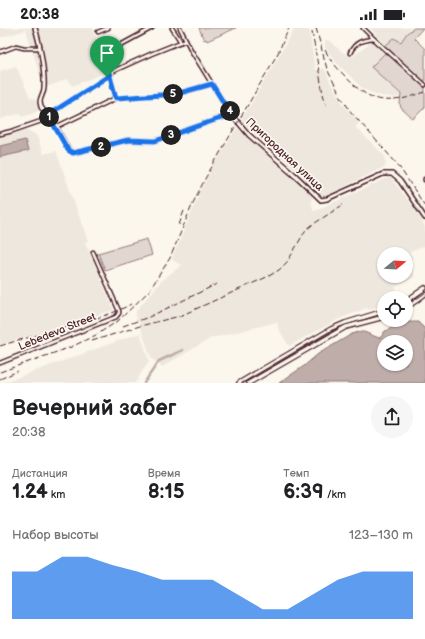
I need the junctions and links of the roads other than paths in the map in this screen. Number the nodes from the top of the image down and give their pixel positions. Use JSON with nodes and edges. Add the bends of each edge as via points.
{"nodes":[{"id":1,"x":35,"y":28,"type":"edge"},
{"id":2,"x":108,"y":28,"type":"edge"},
{"id":3,"x":152,"y":28,"type":"edge"},
{"id":4,"x":172,"y":28,"type":"edge"},
{"id":5,"x":180,"y":28,"type":"edge"},
{"id":6,"x":363,"y":28,"type":"edge"},
{"id":7,"x":98,"y":32,"type":"dead end"},
{"id":8,"x":374,"y":39,"type":"junction"},
{"id":9,"x":186,"y":40,"type":"junction"},
{"id":10,"x":181,"y":42,"type":"junction"},
{"id":11,"x":40,"y":48,"type":"junction"},
{"id":12,"x":0,"y":52,"type":"edge"},
{"id":13,"x":350,"y":53,"type":"dead end"},
{"id":14,"x":109,"y":73,"type":"junction"},
{"id":15,"x":212,"y":84,"type":"junction"},
{"id":16,"x":424,"y":85,"type":"edge"},
{"id":17,"x":116,"y":98,"type":"junction"},
{"id":18,"x":49,"y":116,"type":"junction"},
{"id":19,"x":233,"y":118,"type":"junction"},
{"id":20,"x":56,"y":127,"type":"junction"},
{"id":21,"x":0,"y":134,"type":"edge"},
{"id":22,"x":425,"y":218,"type":"edge"},
{"id":23,"x":93,"y":252,"type":"dead end"},
{"id":24,"x":425,"y":288,"type":"edge"},
{"id":25,"x":425,"y":294,"type":"edge"},
{"id":26,"x":413,"y":296,"type":"edge"},
{"id":27,"x":413,"y":303,"type":"edge"},
{"id":28,"x":377,"y":313,"type":"edge"},
{"id":29,"x":377,"y":319,"type":"edge"},
{"id":30,"x":0,"y":363,"type":"edge"},
{"id":31,"x":238,"y":383,"type":"edge"},
{"id":32,"x":249,"y":383,"type":"edge"}],
"edges":[{"from":1,"to":11,"type":"street"},
{"from":2,"to":7,"type":"street"},
{"from":3,"to":14,"type":"street","via":[[104,54]]},
{"from":4,"to":10,"type":"street"},
{"from":5,"to":9,"type":"street","name":"Пригородная улица"},
{"from":6,"to":8,"type":"street"},
{"from":8,"to":13,"type":"street","via":[[358,42]]},
{"from":8,"to":16,"type":"street"},
{"from":9,"to":10,"type":"street"},
{"from":9,"to":15,"type":"street","name":"Пригородная улица"},
{"from":10,"to":14,"type":"street"},
{"from":11,"to":12,"type":"street","via":[[16,46]]},
{"from":11,"to":18,"type":"street","via":[[44,88],[40,102]]},
{"from":14,"to":17,"type":"street"},
{"from":14,"to":18,"type":"street","via":[[107,77]]},
{"from":15,"to":17,"type":"street","via":[[176,94]]},
{"from":15,"to":19,"type":"street","name":"Пригородная улица"},
{"from":17,"to":20,"type":"street"},
{"from":18,"to":20,"type":"street"},
{"from":18,"to":21,"type":"street"},
{"from":19,"to":20,"type":"street","via":[[218,119],[155,141],[128,140],[73,153],[68,150]]},
{"from":19,"to":22,"type":"street","name":"Пригородная улица","via":[[321,200],[327,200],[383,174],[392,174],[400,181]]},
{"from":23,"to":30,"type":"street","name":"Lebedeva Street","via":[[119,313],[116,317]]},
{"from":24,"to":26,"type":"main road"},
{"from":25,"to":27,"type":"main road"},
{"from":28,"to":31,"type":"main road","via":[[331,329]]},
{"from":29,"to":32,"type":"main road","via":[[346,327]]}]}
